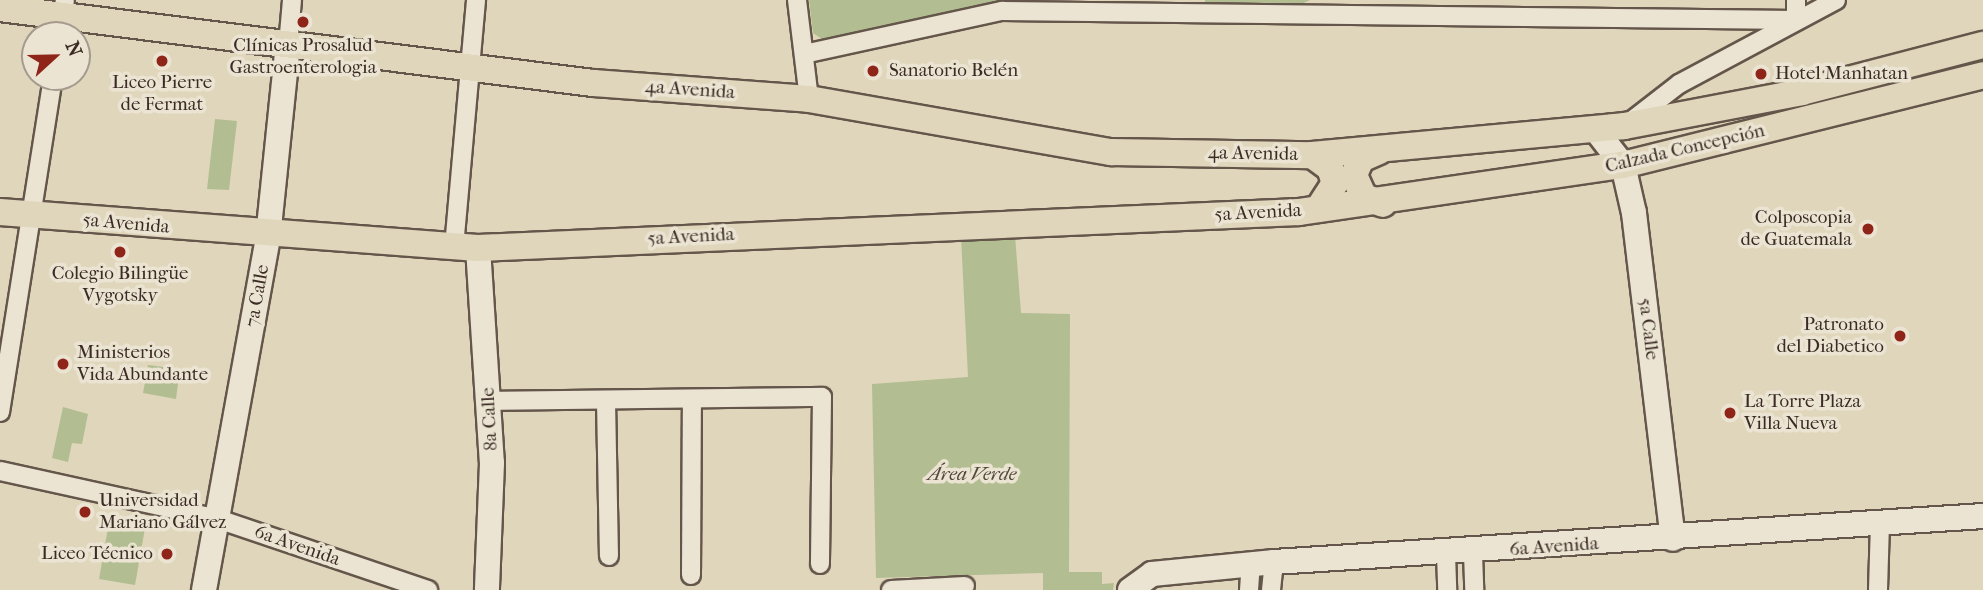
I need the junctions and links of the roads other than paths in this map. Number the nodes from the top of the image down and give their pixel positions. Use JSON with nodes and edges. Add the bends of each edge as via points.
{"nodes":[{"id":1,"x":292,"y":0,"type":"edge"},
{"id":2,"x":475,"y":0,"type":"edge"},
{"id":3,"x":797,"y":0,"type":"edge"},
{"id":4,"x":1796,"y":0,"type":"edge"},
{"id":5,"x":1836,"y":0,"type":"edge"},
{"id":6,"x":1094,"y":6,"type":"edge"},
{"id":7,"x":1139,"y":6,"type":"edge"},
{"id":8,"x":1345,"y":7,"type":"edge"},
{"id":9,"x":0,"y":8,"type":"edge"},
{"id":10,"x":1540,"y":9,"type":"edge"},
{"id":11,"x":62,"y":17,"type":"edge"},
{"id":12,"x":1796,"y":20,"type":"junction"},
{"id":13,"x":288,"y":45,"type":"junction"},
{"id":14,"x":1983,"y":45,"type":"edge"},
{"id":15,"x":804,"y":54,"type":"junction"},
{"id":16,"x":468,"y":67,"type":"junction"},
{"id":17,"x":1983,"y":75,"type":"edge"},
{"id":18,"x":51,"y":91,"type":"edge"},
{"id":19,"x":809,"y":99,"type":"junction"},
{"id":20,"x":1624,"y":126,"type":"junction"},
{"id":21,"x":1595,"y":129,"type":"junction"},
{"id":22,"x":1381,"y":150,"type":"junction"},
{"id":23,"x":1312,"y":155,"type":"junction"},
{"id":24,"x":1623,"y":165,"type":"junction"},
{"id":25,"x":1383,"y":204,"type":"junction"},
{"id":26,"x":1318,"y":209,"type":"junction"},
{"id":27,"x":0,"y":212,"type":"edge"},
{"id":28,"x":33,"y":215,"type":"junction"},
{"id":29,"x":268,"y":237,"type":"junction"},
{"id":30,"x":466,"y":248,"type":"junction"},
{"id":31,"x":692,"y":400,"type":"junction"},
{"id":32,"x":490,"y":401,"type":"junction"},
{"id":33,"x":606,"y":401,"type":"junction"},
{"id":34,"x":0,"y":412,"type":"edge"},
{"id":35,"x":0,"y":471,"type":"edge"},
{"id":36,"x":1983,"y":516,"type":"edge"},
{"id":37,"x":218,"y":519,"type":"junction"},
{"id":38,"x":1880,"y":524,"type":"junction"},
{"id":39,"x":1673,"y":539,"type":"junction"},
{"id":40,"x":1473,"y":553,"type":"junction"},
{"id":41,"x":1446,"y":554,"type":"junction"},
{"id":42,"x":608,"y":556,"type":"dead end"},
{"id":43,"x":1263,"y":563,"type":"junction"},
{"id":44,"x":820,"y":564,"type":"dead end"},
{"id":45,"x":691,"y":575,"type":"dead end"},
{"id":46,"x":965,"y":586,"type":"dead end"},
{"id":47,"x":204,"y":590,"type":"edge"},
{"id":48,"x":428,"y":590,"type":"edge"},
{"id":49,"x":488,"y":590,"type":"edge"},
{"id":50,"x":891,"y":590,"type":"edge"},
{"id":51,"x":1130,"y":590,"type":"edge"},
{"id":52,"x":1249,"y":590,"type":"edge"},
{"id":53,"x":1271,"y":590,"type":"edge"},
{"id":54,"x":1447,"y":590,"type":"edge"},
{"id":55,"x":1474,"y":590,"type":"edge"},
{"id":56,"x":1878,"y":590,"type":"edge"}],
"edges":[{"from":1,"to":13,"type":"street","name":"7a Calle"},
{"from":2,"to":16,"type":"street","name":"8a Calle"},
{"from":3,"to":15,"type":"street"},
{"from":4,"to":12,"type":"street"},
{"from":5,"to":12,"type":"street"},
{"from":6,"to":7,"type":"street"},
{"from":6,"to":15,"type":"street","via":[[1002,11]]},
{"from":7,"to":8,"type":"street"},
{"from":8,"to":10,"type":"street"},
{"from":9,"to":11,"type":"main road","name":"4a Avenida"},
{"from":10,"to":12,"type":"street"},
{"from":11,"to":13,"type":"main road","name":"4a Avenida"},
{"from":12,"to":20,"type":"street","via":[[1679,84]]},
{"from":13,"to":16,"type":"main road","name":"4a Avenida"},
{"from":13,"to":29,"type":"main road","name":"7a Calle"},
{"from":14,"to":20,"type":"main road","name":"Calzada Concepción","via":[[1802,92]]},
{"from":15,"to":19,"type":"street"},
{"from":16,"to":19,"type":"main road","name":"4a Avenida"},
{"from":16,"to":30,"type":"street","name":"8a Calle"},
{"from":17,"to":24,"type":"main road","name":"Calzada Concepción"},
{"from":18,"to":28,"type":"street"},
{"from":19,"to":23,"type":"main road","name":"4a Avenida","via":[[1111,152]]},
{"from":20,"to":21,"type":"main road","name":"Calzada Concepción"},
{"from":21,"to":22,"type":"main road","name":"Calzada Concepción"},
{"from":21,"to":24,"type":"main road"},
{"from":22,"to":23,"type":"main road","name":"4a Avenida"},
{"from":22,"to":25,"type":"main road","via":[[1361,159],[1354,175],[1364,197]]},
{"from":23,"to":26,"type":"main road","via":[[1330,169],[1335,183]]},
{"from":24,"to":25,"type":"main road","name":"Calzada Concepción"},
{"from":24,"to":39,"type":"main road","name":"5a Calle"},
{"from":25,"to":26,"type":"main road","name":"5a Avenida"},
{"from":26,"to":30,"type":"main road","name":"5a Avenida"},
{"from":27,"to":28,"type":"main road","name":"5a Avenida"},
{"from":28,"to":29,"type":"main road","name":"5a Avenida"},
{"from":28,"to":34,"type":"street"},
{"from":29,"to":30,"type":"main road","name":"5a Avenida"},
{"from":29,"to":37,"type":"main road","name":"7a Calle"},
{"from":30,"to":32,"type":"main road","name":"8a Calle"},
{"from":31,"to":33,"type":"street"},
{"from":31,"to":44,"type":"street","via":[[822,397]]},
{"from":31,"to":45,"type":"street"},
{"from":32,"to":33,"type":"street"},
{"from":32,"to":49,"type":"main road","name":"8a Calle"},
{"from":33,"to":42,"type":"street"},
{"from":35,"to":37,"type":"street","name":"6a Avenida"},
{"from":36,"to":38,"type":"main road","name":"6a Avenida"},
{"from":37,"to":47,"type":"main road","name":"7a Calle"},
{"from":37,"to":48,"type":"street","name":"6a Avenida"},
{"from":38,"to":39,"type":"main road","name":"6a Avenida"},
{"from":38,"to":56,"type":"street"},
{"from":39,"to":40,"type":"main road","name":"6a Avenida"},
{"from":40,"to":41,"type":"main road","name":"6a Avenida"},
{"from":40,"to":55,"type":"street"},
{"from":41,"to":43,"type":"main road","name":"6a Avenida"},
{"from":41,"to":54,"type":"street"},
{"from":43,"to":51,"type":"main road","name":"6a Avenida","via":[[1152,574]]},
{"from":43,"to":52,"type":"street"},
{"from":43,"to":53,"type":"street"},
{"from":46,"to":50,"type":"street"}]}
